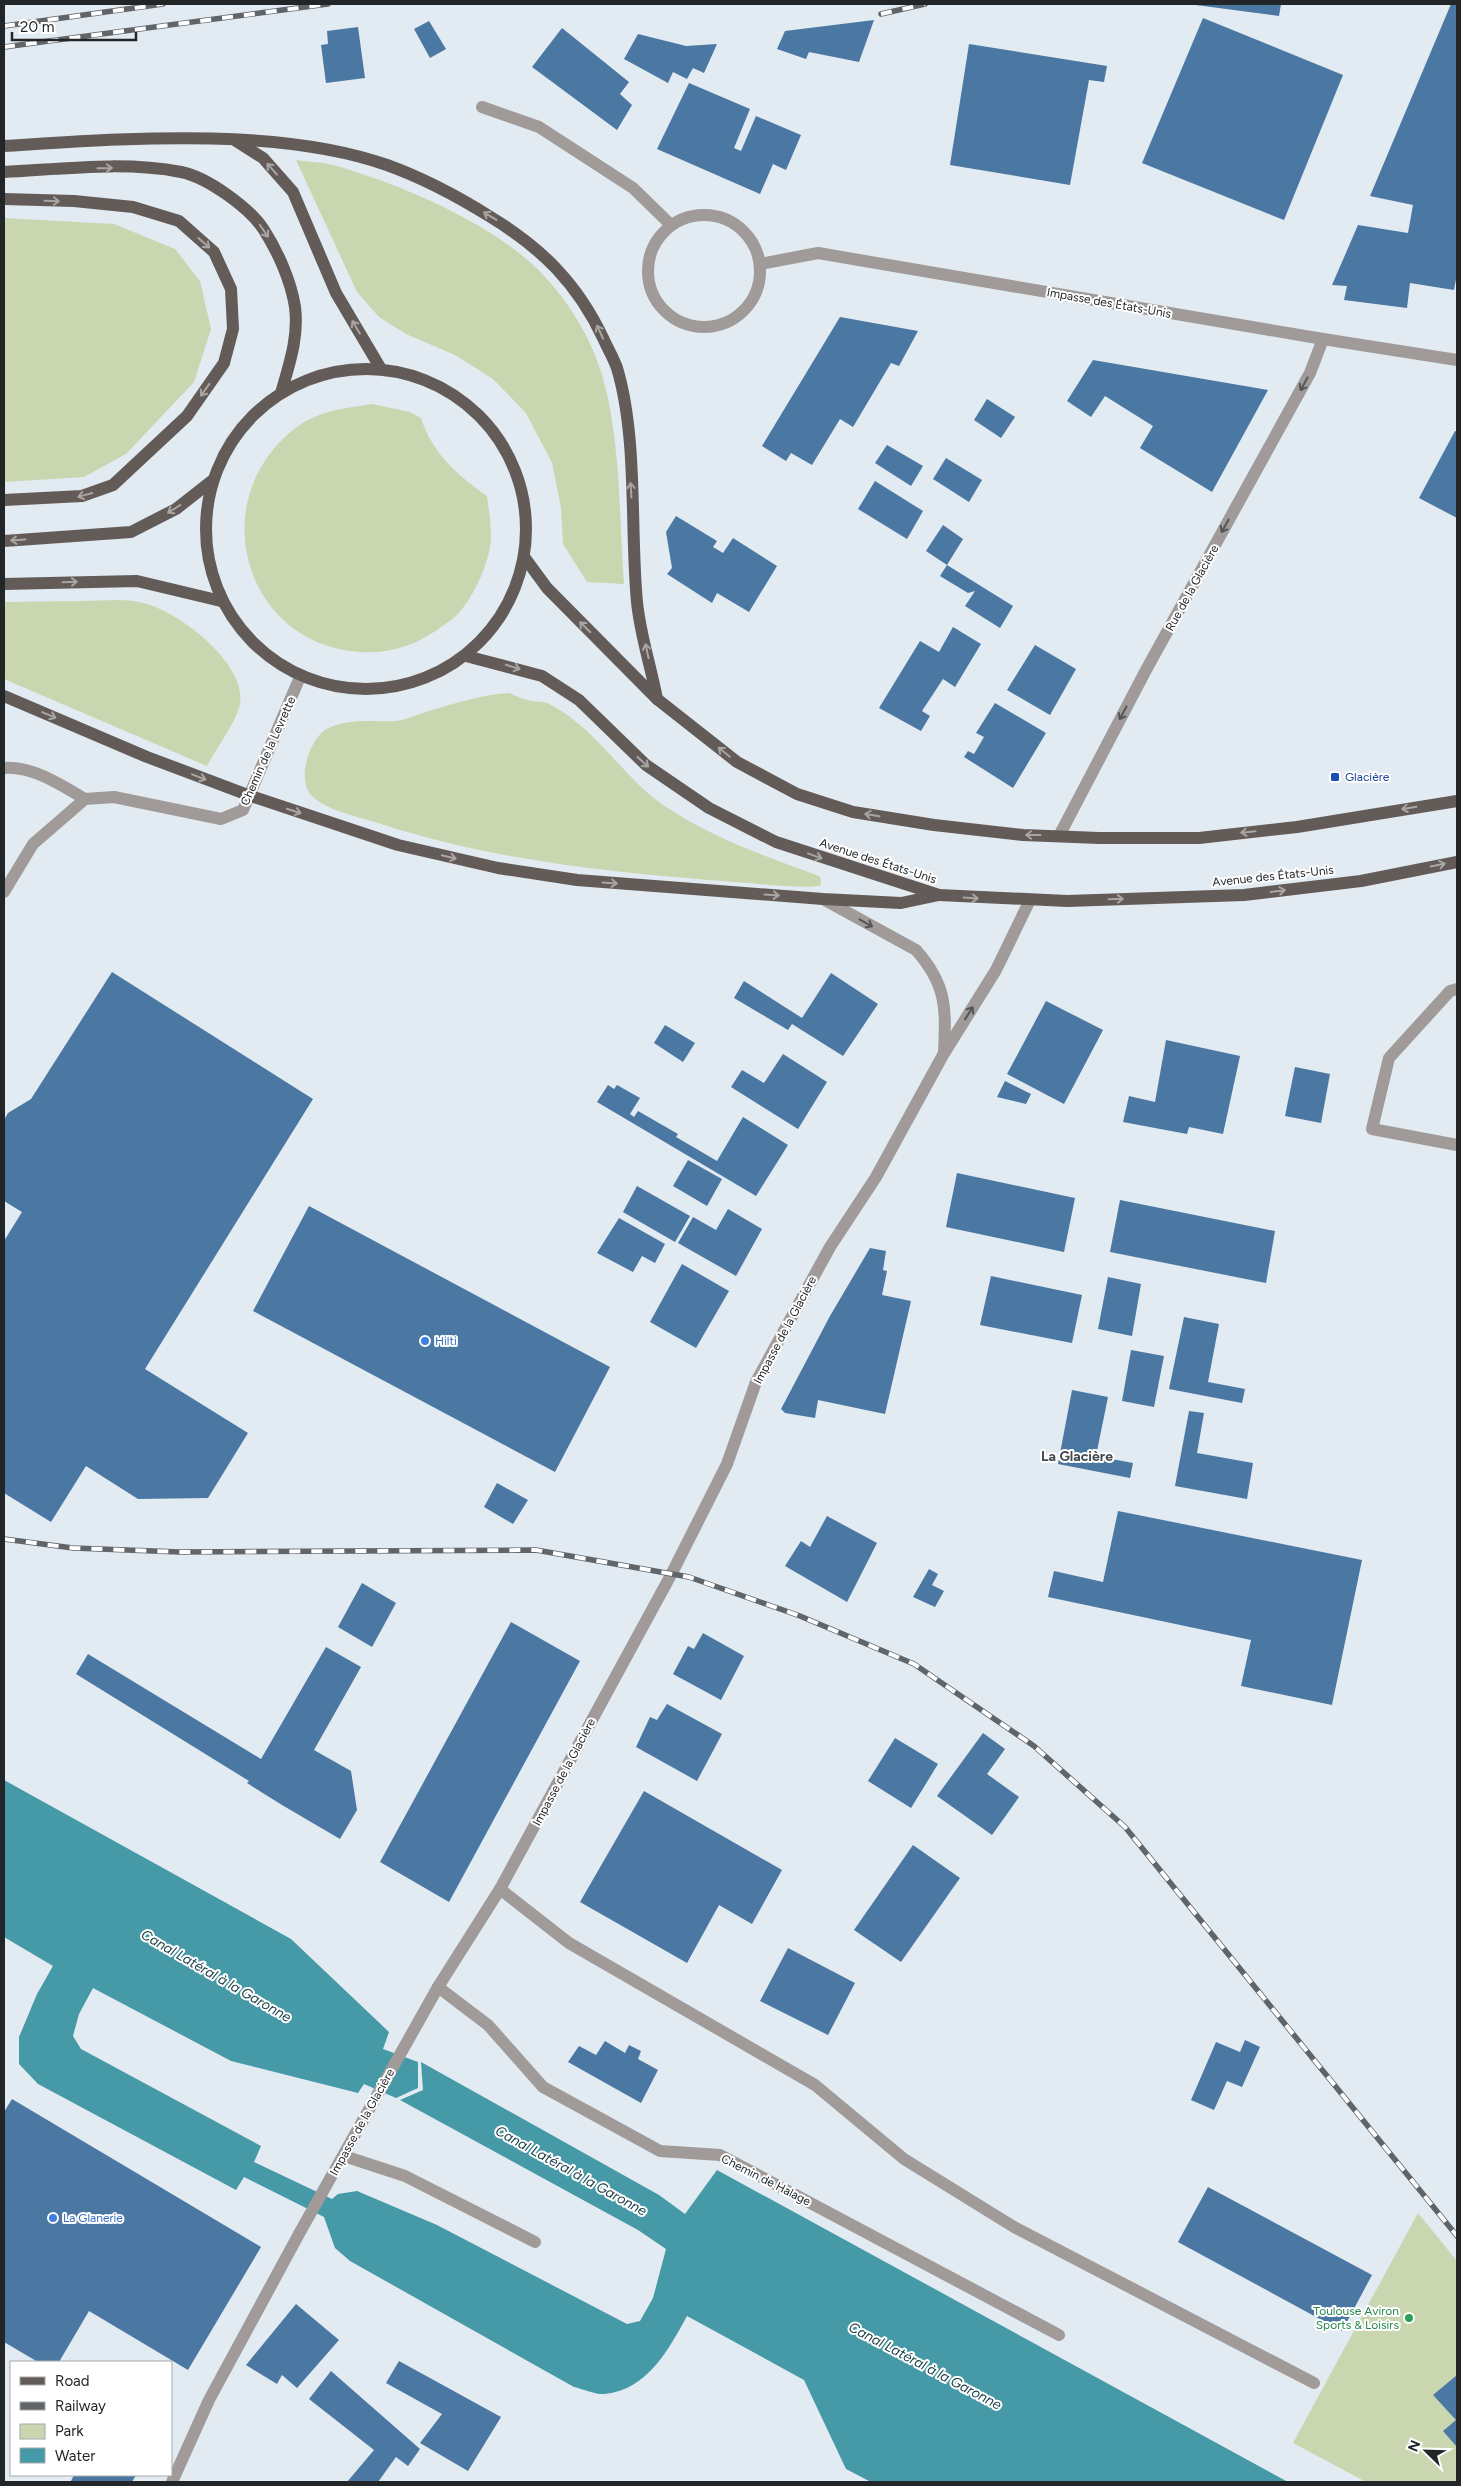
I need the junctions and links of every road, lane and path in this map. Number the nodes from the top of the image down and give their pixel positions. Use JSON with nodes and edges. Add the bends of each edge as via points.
{"nodes":[{"id":1,"x":482,"y":107,"type":"dead end"},
{"id":2,"x":234,"y":140,"type":"junction"},
{"id":3,"x":4,"y":146,"type":"edge"},
{"id":4,"x":4,"y":172,"type":"edge"},
{"id":5,"x":4,"y":199,"type":"edge"},
{"id":6,"x":671,"y":225,"type":"junction"},
{"id":7,"x":760,"y":264,"type":"junction"},
{"id":8,"x":1323,"y":339,"type":"junction"},
{"id":9,"x":1457,"y":360,"type":"edge"},
{"id":10,"x":381,"y":369,"type":"junction"},
{"id":11,"x":281,"y":392,"type":"junction"},
{"id":12,"x":213,"y":480,"type":"junction"},
{"id":13,"x":4,"y":500,"type":"edge"},
{"id":14,"x":4,"y":541,"type":"edge"},
{"id":15,"x":525,"y":558,"type":"junction"},
{"id":16,"x":4,"y":584,"type":"edge"},
{"id":17,"x":221,"y":600,"type":"junction"},
{"id":18,"x":466,"y":656,"type":"junction"},
{"id":19,"x":300,"y":677,"type":"junction"},
{"id":20,"x":4,"y":696,"type":"edge"},
{"id":21,"x":657,"y":699,"type":"junction"},
{"id":22,"x":4,"y":768,"type":"edge"},
{"id":23,"x":248,"y":795,"type":"junction"},
{"id":24,"x":85,"y":799,"type":"junction"},
{"id":25,"x":1457,"y":801,"type":"edge"},
{"id":26,"x":1059,"y":836,"type":"junction"},
{"id":27,"x":1457,"y":862,"type":"edge"},
{"id":28,"x":4,"y":892,"type":"edge"},
{"id":29,"x":938,"y":895,"type":"junction"},
{"id":30,"x":823,"y":900,"type":"junction"},
{"id":31,"x":1030,"y":900,"type":"junction"},
{"id":32,"x":1457,"y":989,"type":"edge"},
{"id":33,"x":943,"y":1055,"type":"junction"},
{"id":34,"x":1457,"y":1146,"type":"edge"},
{"id":35,"x":500,"y":1889,"type":"junction"},
{"id":36,"x":438,"y":1987,"type":"junction"},
{"id":37,"x":344,"y":2156,"type":"junction"},
{"id":38,"x":534,"y":2242,"type":"dead end"},
{"id":39,"x":1059,"y":2335,"type":"dead end"},
{"id":40,"x":1314,"y":2383,"type":"dead end"},
{"id":41,"x":172,"y":2482,"type":"edge"}],
"edges":[{"from":1,"to":6,"type":"street","via":[[540,127],[633,188]]},
{"from":2,"to":3,"type":"main road","via":[[111,139]]},
{"from":10,"to":2,"type":"main road","one_way":true,"via":[[336,293],[293,192],[263,158]]},
{"from":21,"to":2,"type":"main road","one_way":true,"via":[[638,604],[628,426],[617,368],[592,315],[558,268],[511,229],[486,214],[452,194],[386,165],[318,148]]},
{"from":4,"to":11,"type":"main road","one_way":true,"via":[[137,167],[183,172],[209,183],[240,205],[263,229],[282,266],[295,307],[295,344]]},
{"from":5,"to":13,"type":"main road","one_way":true,"via":[[133,207],[179,221],[214,252],[231,289],[233,329],[224,363],[188,416],[113,485],[82,496]]},
{"from":6,"to":7,"type":"street","via":[[685,217],[702,214],[734,222],[756,247]]},
{"from":6,"to":7,"type":"street","via":[[656,240],[648,261],[648,283],[656,303],[672,318],[692,327],[713,327],[734,320],[750,305],[759,286]]},
{"from":7,"to":8,"type":"street","name":"Impasse des États-Unis","via":[[818,253]]},
{"from":8,"to":9,"type":"street","name":"Impasse des États-Unis"},
{"from":8,"to":26,"type":"street","name":"Rue de la Glacière","one_way":true,"via":[[1310,373],[1146,670]]},
{"from":10,"to":11,"type":"main road","via":[[346,369],[312,378]]},
{"from":10,"to":15,"type":"main road","via":[[433,382],[477,412],[488,426],[509,454],[526,505]]},
{"from":11,"to":12,"type":"main road","via":[[252,416],[228,446]]},
{"from":12,"to":14,"type":"main road","one_way":true,"via":[[176,509],[131,532]]},
{"from":12,"to":17,"type":"main road","via":[[206,521],[208,562]]},
{"from":15,"to":18,"type":"main road","via":[[504,612]]},
{"from":21,"to":15,"type":"main road","one_way":true,"via":[[546,588]]},
{"from":16,"to":17,"type":"main road","one_way":true,"via":[[137,580]]},
{"from":17,"to":19,"type":"main road","via":[[242,632],[268,658]]},
{"from":18,"to":19,"type":"main road","via":[[428,678],[386,690],[342,689]]},
{"from":18,"to":29,"type":"main road","name":"Avenue des États-Unis","one_way":true,"via":[[542,676],[579,700],[646,765],[726,817],[776,842]]},
{"from":19,"to":23,"type":"street","name":"Chemin de la Levrette"},
{"from":20,"to":23,"type":"main road","one_way":true,"via":[[147,758]]},
{"from":26,"to":21,"type":"main road","one_way":true,"via":[[934,825],[853,812],[797,794],[737,762]]},
{"from":22,"to":24,"type":"street","via":[[16,767],[52,780]]},
{"from":23,"to":24,"type":"street","name":"Chemin de la Levrette","via":[[243,810],[221,819],[114,797]]},
{"from":23,"to":30,"type":"main road","one_way":true,"via":[[398,845],[498,868],[577,880]]},
{"from":24,"to":28,"type":"street","via":[[33,844]]},
{"from":25,"to":26,"type":"main road","one_way":true,"via":[[1297,827],[1199,838]]},
{"from":31,"to":27,"type":"main road","name":"Avenue des États-Unis","one_way":true,"via":[[1244,895],[1361,881]]},
{"from":29,"to":30,"type":"main road","via":[[901,903]]},
{"from":29,"to":31,"type":"main road","name":"Avenue des États-Unis","one_way":true},
{"from":30,"to":33,"type":"street","name":"Impasse de la Glacière","one_way":true,"via":[[916,950],[928,963],[937,979],[946,1013]]},
{"from":33,"to":31,"type":"street","name":"Impasse de la Glacière","one_way":true,"via":[[996,970]]},
{"from":32,"to":34,"type":"street","via":[[1450,991],[1388,1058],[1372,1129]]},
{"from":33,"to":35,"type":"street","name":"Impasse de la Glacière","via":[[876,1178],[830,1247],[756,1382],[727,1464],[672,1573]]},
{"from":35,"to":36,"type":"street","name":"Impasse de la Glacière"},
{"from":35,"to":40,"type":"street","via":[[569,1943],[815,2085],[904,2159],[1006,2222]]},
{"from":36,"to":37,"type":"street","name":"Impasse de la Glacière"},
{"from":36,"to":39,"type":"street","name":"Chemin de Halage","via":[[488,2025],[543,2087],[660,2151],[720,2155]]},
{"from":37,"to":38,"type":"street","via":[[405,2176]]},
{"from":37,"to":41,"type":"street","name":"Impasse de la Glacière","via":[[209,2400]]}]}
